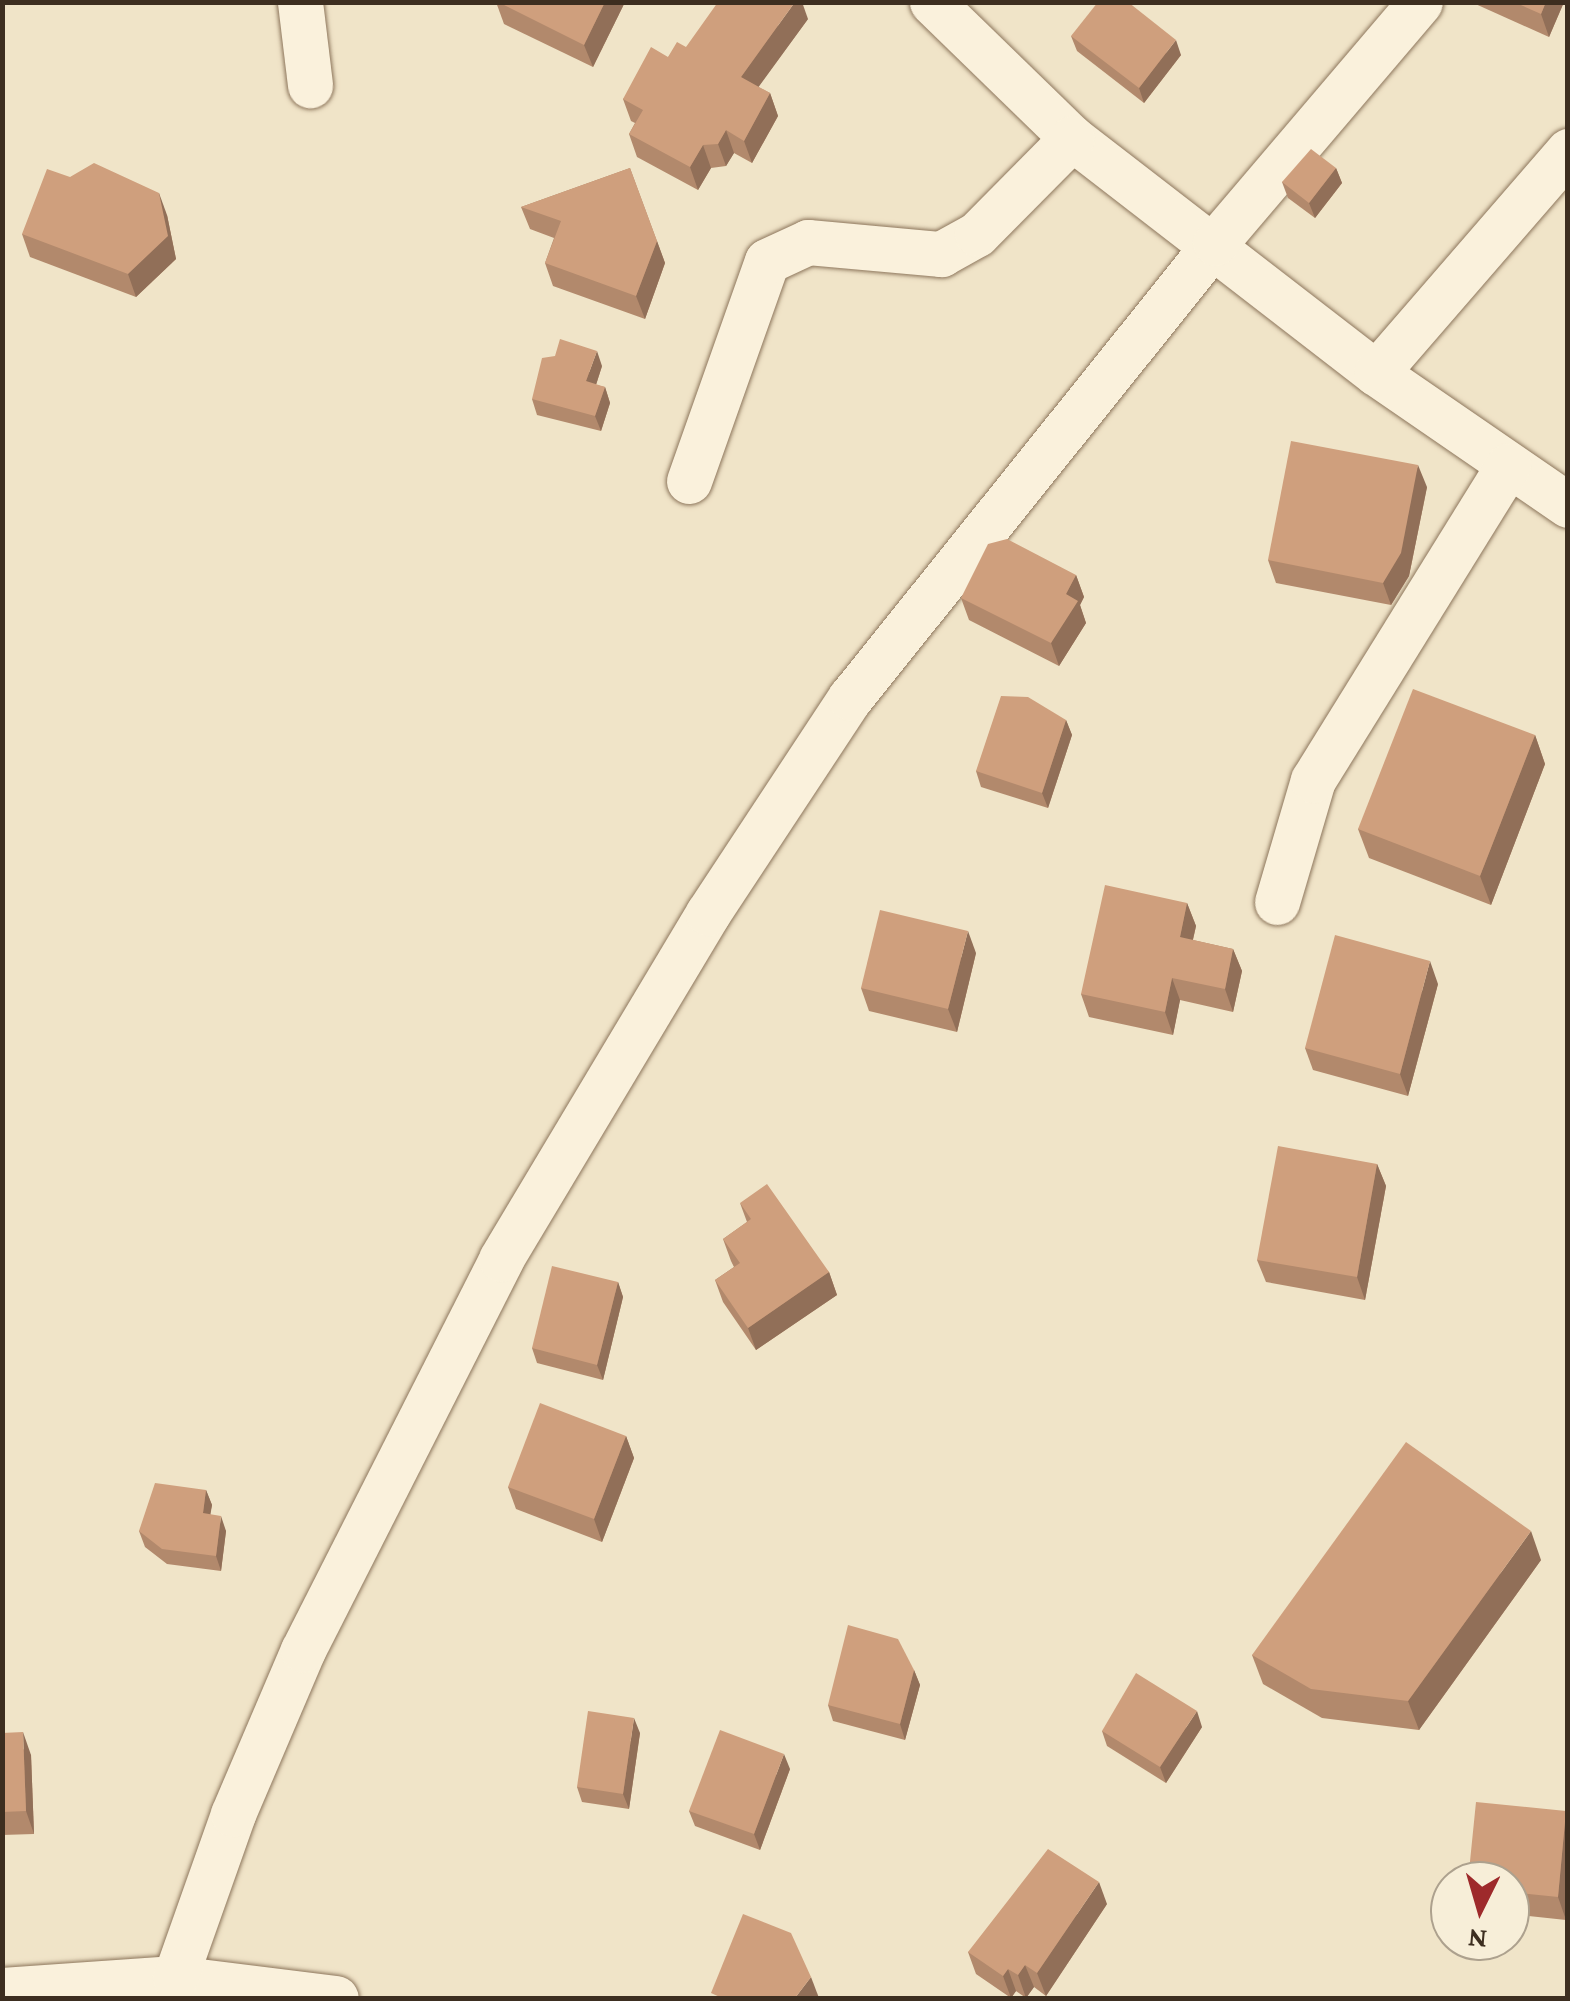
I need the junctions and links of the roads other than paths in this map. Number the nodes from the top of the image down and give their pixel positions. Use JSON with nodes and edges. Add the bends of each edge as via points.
{"nodes":[{"id":1,"x":300,"y":2,"type":"edge"},
{"id":2,"x":932,"y":2,"type":"edge"},
{"id":3,"x":1420,"y":2,"type":"edge"},
{"id":4,"x":310,"y":86,"type":"dead end"},
{"id":5,"x":1072,"y":138,"type":"junction"},
{"id":6,"x":1568,"y":151,"type":"edge"},
{"id":7,"x":1216,"y":243,"type":"junction"},
{"id":8,"x":1376,"y":373,"type":"junction"},
{"id":9,"x":1508,"y":466,"type":"junction"},
{"id":10,"x":690,"y":482,"type":"dead end"},
{"id":11,"x":1568,"y":505,"type":"edge"},
{"id":12,"x":1277,"y":902,"type":"dead end"},
{"id":13,"x":175,"y":1988,"type":"edge"},
{"id":14,"x":2,"y":1990,"type":"edge"},
{"id":15,"x":336,"y":1998,"type":"edge"}],
"edges":[{"from":1,"to":4,"type":"street"},
{"from":2,"to":5,"type":"street"},
{"from":3,"to":7,"type":"street"},
{"from":5,"to":7,"type":"street"},
{"from":5,"to":10,"type":"street","via":[[977,234],[941,254],[808,242],[766,262]]},
{"from":6,"to":8,"type":"street"},
{"from":7,"to":8,"type":"street"},
{"from":7,"to":13,"type":"street","via":[[850,698],[599,1094],[501,1259],[303,1650],[233,1814]]},
{"from":8,"to":9,"type":"street"},
{"from":9,"to":11,"type":"street"},
{"from":9,"to":12,"type":"street","via":[[1313,780]]},
{"from":13,"to":14,"type":"street"},
{"from":13,"to":15,"type":"street"}]}
